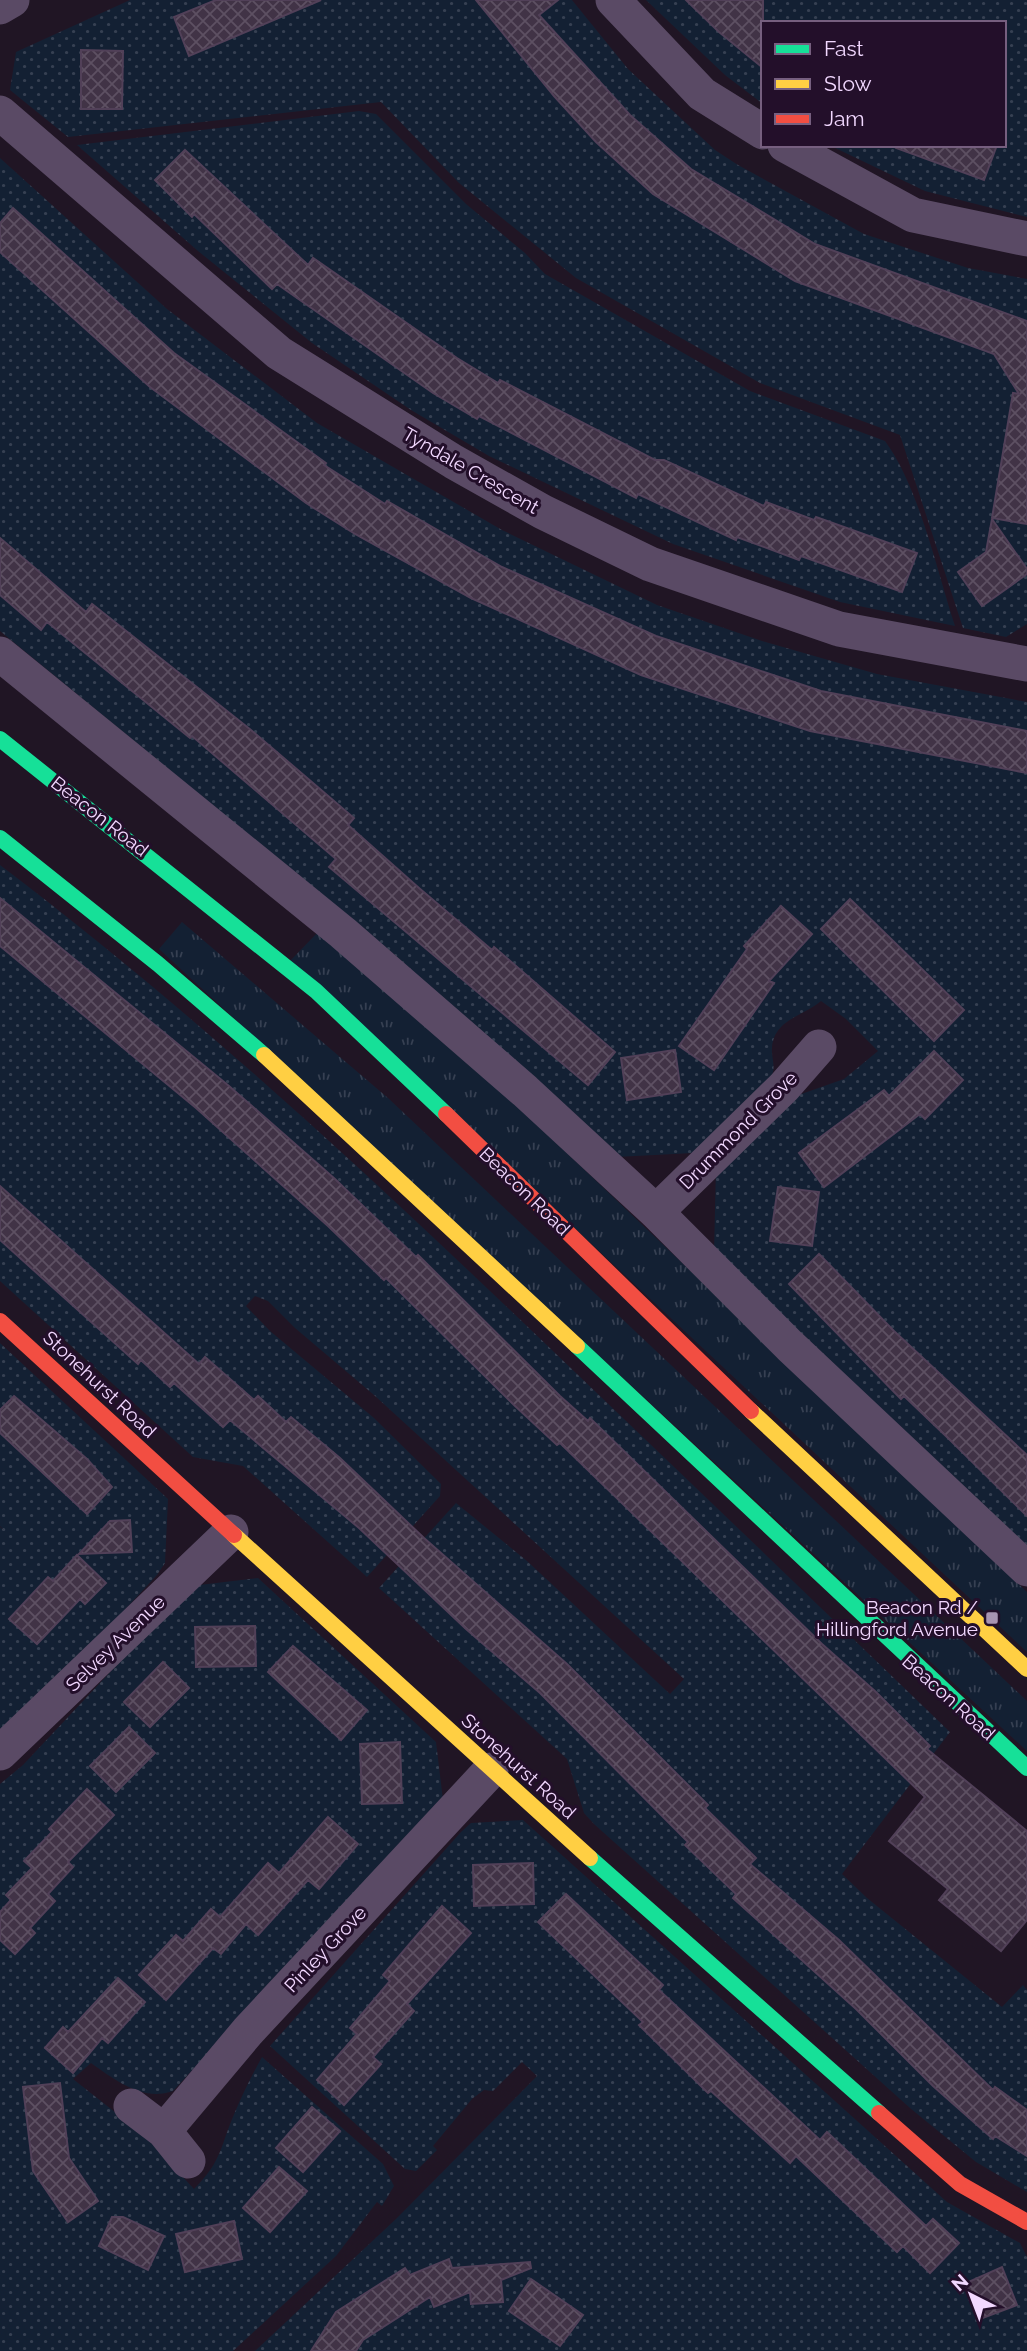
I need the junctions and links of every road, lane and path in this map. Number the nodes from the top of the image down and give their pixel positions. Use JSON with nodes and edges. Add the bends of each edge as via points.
{"nodes":[{"id":1,"x":12,"y":0,"type":"edge"},
{"id":2,"x":613,"y":0,"type":"edge"},
{"id":3,"x":0,"y":7,"type":"edge"},
{"id":4,"x":0,"y":113,"type":"edge"},
{"id":5,"x":761,"y":131,"type":"edge"},
{"id":6,"x":789,"y":147,"type":"edge"},
{"id":7,"x":1027,"y":239,"type":"edge"},
{"id":8,"x":0,"y":654,"type":"edge"},
{"id":9,"x":1027,"y":663,"type":"edge"},
{"id":10,"x":0,"y":739,"type":"edge"},
{"id":11,"x":0,"y":838,"type":"edge"},
{"id":12,"x":819,"y":1047,"type":"dead end"},
{"id":13,"x":656,"y":1212,"type":"junction"},
{"id":14,"x":0,"y":1321,"type":"edge"},
{"id":15,"x":231,"y":1532,"type":"junction"},
{"id":16,"x":1027,"y":1569,"type":"edge"},
{"id":17,"x":1027,"y":1669,"type":"edge"},
{"id":18,"x":0,"y":1753,"type":"edge"},
{"id":19,"x":1027,"y":1768,"type":"edge"},
{"id":20,"x":491,"y":1770,"type":"junction"},
{"id":21,"x":131,"y":2106,"type":"dead end"},
{"id":22,"x":164,"y":2132,"type":"junction"},
{"id":23,"x":188,"y":2161,"type":"dead end"},
{"id":24,"x":1027,"y":2222,"type":"edge"}],
"edges":[{"from":1,"to":3,"type":"street"},
{"from":2,"to":5,"type":"street","via":[[702,94]]},
{"from":4,"to":9,"type":"street","name":"Tyndale Crescent","via":[[279,353],[543,513],[650,564],[839,629]]},
{"from":6,"to":7,"type":"street","via":[[913,215]]},
{"from":8,"to":13,"type":"street","via":[[343,933]]},
{"from":10,"to":17,"type":"street","name":"Beacon Road","via":[[316,991],[743,1404]]},
{"from":11,"to":19,"type":"street","name":"Beacon Road","via":[[82,899],[373,1152],[839,1596]]},
{"from":12,"to":13,"type":"street","name":"Drummond Grove"},
{"from":13,"to":16,"type":"street","via":[[790,1346]]},
{"from":14,"to":15,"type":"street","name":"Stonehurst Road"},
{"from":15,"to":18,"type":"street","name":"Selvey Avenue"},
{"from":15,"to":20,"type":"street","name":"Stonehurst Road"},
{"from":20,"to":22,"type":"street","name":"Pinley Grove","via":[[248,2031]]},
{"from":20,"to":24,"type":"street","name":"Stonehurst Road","via":[[960,2184]]},
{"from":21,"to":22,"type":"street"},
{"from":22,"to":23,"type":"street"}]}
